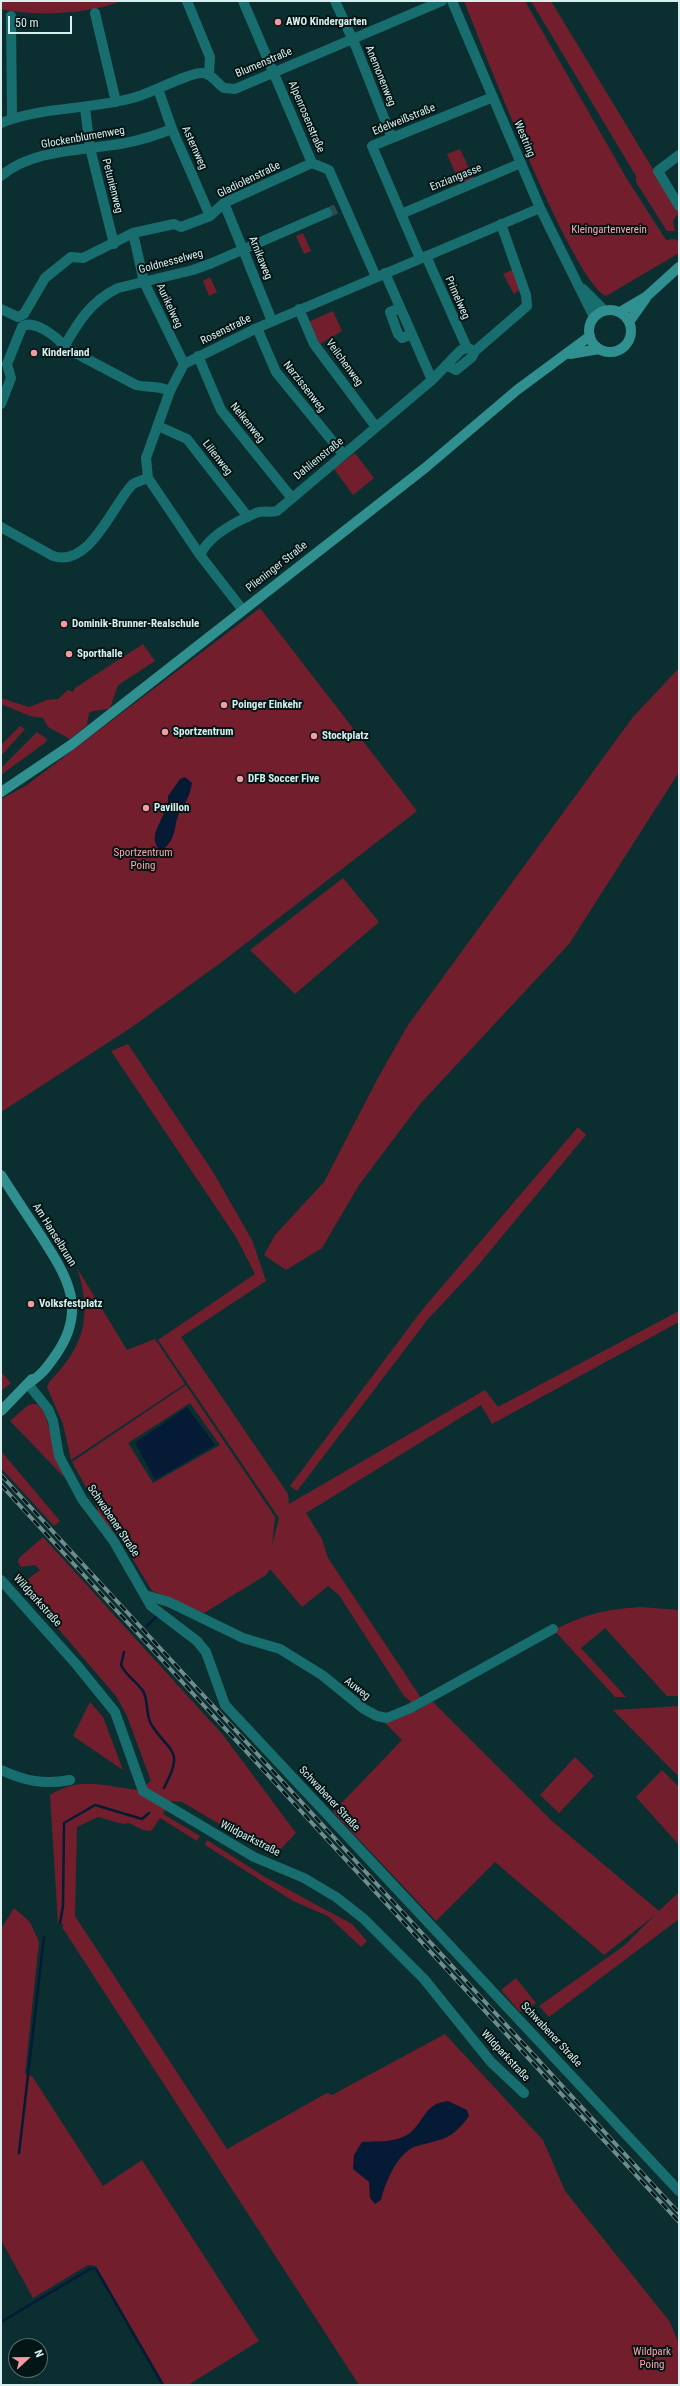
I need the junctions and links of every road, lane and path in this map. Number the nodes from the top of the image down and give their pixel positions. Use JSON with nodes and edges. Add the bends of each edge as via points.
{"nodes":[{"id":1,"x":187,"y":1,"type":"edge"},
{"id":2,"x":243,"y":1,"type":"edge"},
{"id":3,"x":335,"y":1,"type":"edge"},
{"id":4,"x":442,"y":1,"type":"edge"},
{"id":5,"x":452,"y":1,"type":"edge"},
{"id":6,"x":94,"y":13,"type":"dead end"},
{"id":7,"x":11,"y":16,"type":"dead end"},
{"id":8,"x":352,"y":40,"type":"junction"},
{"id":9,"x":274,"y":72,"type":"junction"},
{"id":10,"x":209,"y":74,"type":"junction"},
{"id":11,"x":158,"y":90,"type":"junction"},
{"id":12,"x":493,"y":97,"type":"junction"},
{"id":13,"x":116,"y":102,"type":"junction"},
{"id":14,"x":85,"y":108,"type":"junction"},
{"id":15,"x":12,"y":118,"type":"junction"},
{"id":16,"x":1,"y":123,"type":"edge"},
{"id":17,"x":172,"y":129,"type":"junction"},
{"id":18,"x":392,"y":138,"type":"junction"},
{"id":19,"x":90,"y":148,"type":"junction"},
{"id":20,"x":679,"y":155,"type":"edge"},
{"id":21,"x":312,"y":163,"type":"junction"},
{"id":22,"x":521,"y":163,"type":"junction"},
{"id":23,"x":1,"y":176,"type":"edge"},
{"id":24,"x":224,"y":203,"type":"junction"},
{"id":25,"x":679,"y":206,"type":"edge"},
{"id":26,"x":540,"y":208,"type":"junction"},
{"id":27,"x":335,"y":209,"type":"junction"},
{"id":28,"x":401,"y":214,"type":"junction"},
{"id":29,"x":210,"y":216,"type":"junction"},
{"id":30,"x":501,"y":224,"type":"junction"},
{"id":31,"x":133,"y":233,"type":"junction"},
{"id":32,"x":114,"y":244,"type":"junction"},
{"id":33,"x":244,"y":248,"type":"junction"},
{"id":34,"x":423,"y":257,"type":"junction"},
{"id":35,"x":679,"y":268,"type":"edge"},
{"id":36,"x":380,"y":275,"type":"junction"},
{"id":37,"x":144,"y":282,"type":"junction"},
{"id":38,"x":579,"y":284,"type":"junction"},
{"id":39,"x":647,"y":296,"type":"junction"},
{"id":40,"x":1,"y":309,"type":"edge"},
{"id":41,"x":299,"y":309,"type":"junction"},
{"id":42,"x":605,"y":311,"type":"junction"},
{"id":43,"x":620,"y":312,"type":"junction"},
{"id":44,"x":594,"y":317,"type":"junction"},
{"id":45,"x":23,"y":320,"type":"junction"},
{"id":46,"x":272,"y":321,"type":"junction"},
{"id":47,"x":629,"y":322,"type":"junction"},
{"id":48,"x":257,"y":328,"type":"junction"},
{"id":49,"x":590,"y":336,"type":"junction"},
{"id":50,"x":64,"y":347,"type":"junction"},
{"id":51,"x":471,"y":349,"type":"junction"},
{"id":52,"x":599,"y":349,"type":"junction"},
{"id":53,"x":198,"y":356,"type":"junction"},
{"id":54,"x":564,"y":356,"type":"junction"},
{"id":55,"x":184,"y":364,"type":"junction"},
{"id":56,"x":432,"y":380,"type":"junction"},
{"id":57,"x":170,"y":392,"type":"junction"},
{"id":58,"x":1,"y":404,"type":"edge"},
{"id":59,"x":158,"y":426,"type":"junction"},
{"id":60,"x":376,"y":427,"type":"junction"},
{"id":61,"x":343,"y":454,"type":"junction"},
{"id":62,"x":148,"y":478,"type":"junction"},
{"id":63,"x":291,"y":497,"type":"junction"},
{"id":64,"x":248,"y":517,"type":"junction"},
{"id":65,"x":1,"y":528,"type":"edge"},
{"id":66,"x":200,"y":555,"type":"junction"},
{"id":67,"x":242,"y":609,"type":"junction"},
{"id":68,"x":1,"y":792,"type":"edge"},
{"id":69,"x":1,"y":1175,"type":"edge"},
{"id":70,"x":28,"y":1384,"type":"junction"},
{"id":71,"x":1,"y":1411,"type":"edge"},
{"id":72,"x":1,"y":1580,"type":"edge"},
{"id":73,"x":145,"y":1596,"type":"junction"},
{"id":74,"x":553,"y":1629,"type":"dead end"},
{"id":75,"x":1,"y":1770,"type":"edge"},
{"id":76,"x":70,"y":1780,"type":"dead end"},
{"id":77,"x":524,"y":2093,"type":"dead end"},
{"id":78,"x":679,"y":2191,"type":"edge"}],
"edges":[{"from":1,"to":10,"type":"street","via":[[210,57]]},
{"from":2,"to":9,"type":"street","name":"Alpenrosenstraße"},
{"from":3,"to":8,"type":"street","name":"Anemonenweg"},
{"from":4,"to":8,"type":"street","name":"Blumenstraße"},
{"from":5,"to":12,"type":"street","name":"Westring"},
{"from":6,"to":13,"type":"street"},
{"from":7,"to":15,"type":"street"},
{"from":8,"to":9,"type":"street","name":"Blumenstraße"},
{"from":8,"to":18,"type":"street","name":"Anemonenweg"},
{"from":9,"to":10,"type":"street","name":"Blumenstraße","via":[[235,89],[220,86]]},
{"from":9,"to":21,"type":"street","name":"Alpenrosenstraße"},
{"from":10,"to":11,"type":"street","via":[[194,74]]},
{"from":11,"to":13,"type":"street"},
{"from":11,"to":17,"type":"street","name":"Asternweg"},
{"from":12,"to":18,"type":"street","name":"Edelweißstraße"},
{"from":12,"to":22,"type":"street","name":"Westring"},
{"from":13,"to":14,"type":"street"},
{"from":14,"to":15,"type":"street"},
{"from":14,"to":19,"type":"street","name":"Petunienweg"},
{"from":15,"to":16,"type":"street"},
{"from":17,"to":19,"type":"street","name":"Glockenblumenweg","via":[[124,143]]},
{"from":17,"to":29,"type":"street","name":"Asternweg"},
{"from":18,"to":28,"type":"street","name":"Edelweißstraße","via":[[372,146]]},
{"from":19,"to":23,"type":"street","name":"Glockenblumenweg","via":[[26,161]]},
{"from":19,"to":32,"type":"street","name":"Petunienweg"},
{"from":20,"to":25,"type":"street","via":[[658,171]]},
{"from":21,"to":24,"type":"street","name":"Gladiolenstraße"},
{"from":21,"to":27,"type":"street","name":"Alpenrosenstraße","via":[[329,170]]},
{"from":22,"to":26,"type":"street","name":"Westring"},
{"from":22,"to":28,"type":"street","name":"Enziangasse"},
{"from":24,"to":29,"type":"street","name":"Gladiolenstraße"},
{"from":24,"to":33,"type":"street","name":"Arnikaweg"},
{"from":26,"to":30,"type":"street","name":"Rosenstraße"},
{"from":26,"to":38,"type":"street","name":"Westring"},
{"from":27,"to":33,"type":"street","name":"Goldnesselweg"},
{"from":27,"to":36,"type":"street","name":"Alpenrosenstraße"},
{"from":28,"to":34,"type":"street","name":"Edelweißstraße"},
{"from":29,"to":31,"type":"street","name":"Gladiolenstraße","via":[[181,227],[174,224]]},
{"from":30,"to":34,"type":"street","name":"Rosenstraße"},
{"from":30,"to":51,"type":"street","name":"Dahlienstraße","via":[[526,295],[527,306]]},
{"from":31,"to":32,"type":"street","name":"Gladiolenstraße"},
{"from":31,"to":37,"type":"street","name":"Aurikelweg"},
{"from":32,"to":45,"type":"street","name":"Gladiolenstraße","via":[[83,258],[71,257],[45,278]]},
{"from":33,"to":37,"type":"street","name":"Goldnesselweg","via":[[193,270]]},
{"from":33,"to":46,"type":"street","name":"Arnikaweg"},
{"from":34,"to":36,"type":"street","name":"Rosenstraße"},
{"from":34,"to":51,"type":"street","name":"Primelweg"},
{"from":35,"to":39,"type":"street","name":"Plieninger Straße"},
{"from":36,"to":41,"type":"street","name":"Rosenstraße"},
{"from":36,"to":56,"type":"street","name":"Alpenrosenstraße","via":[[400,308]]},
{"from":37,"to":50,"type":"street","name":"Goldnesselweg","via":[[118,288],[96,300]]},
{"from":37,"to":55,"type":"street","name":"Aurikelweg"},
{"from":38,"to":42,"type":"street","name":"Westring"},
{"from":38,"to":44,"type":"street","name":"Westring"},
{"from":39,"to":43,"type":"street","name":"Plieninger Straße"},
{"from":39,"to":47,"type":"street","name":"Plieninger Straße"},
{"from":40,"to":45,"type":"street"},
{"from":41,"to":46,"type":"street","name":"Rosenstraße"},
{"from":41,"to":60,"type":"street","name":"Veilchenweg","via":[[314,344]]},
{"from":42,"to":43,"type":"street"},
{"from":42,"to":44,"type":"street"},
{"from":43,"to":47,"type":"street"},
{"from":44,"to":49,"type":"street","via":[[590,324]]},
{"from":45,"to":50,"type":"street","via":[[61,341]]},
{"from":45,"to":58,"type":"street","name":"Gladiolenstraße","via":[[7,364],[11,378]]},
{"from":46,"to":48,"type":"street","name":"Rosenstraße"},
{"from":47,"to":52,"type":"street","name":"Plieninger Straße","via":[[630,335],[623,347],[610,352]]},
{"from":48,"to":53,"type":"street","name":"Rosenstraße"},
{"from":48,"to":61,"type":"street","name":"Narzissenweg","via":[[276,372]]},
{"from":49,"to":52,"type":"street"},
{"from":49,"to":54,"type":"street","name":"Plieninger Straße"},
{"from":50,"to":57,"type":"street","via":[[136,385],[155,386]]},
{"from":51,"to":56,"type":"street","name":"Dahlienstraße","via":[[472,357],[456,370],[446,365]]},
{"from":52,"to":54,"type":"street","name":"Plieninger Straße"},
{"from":53,"to":55,"type":"street","name":"Rosenstraße"},
{"from":53,"to":63,"type":"street","name":"Nelkenweg","via":[[221,410]]},
{"from":54,"to":67,"type":"street","name":"Plieninger Straße","via":[[517,390],[425,468]]},
{"from":55,"to":57,"type":"street"},
{"from":56,"to":60,"type":"street","name":"Dahlienstraße"},
{"from":57,"to":59,"type":"street"},
{"from":59,"to":62,"type":"street","via":[[146,458]]},
{"from":59,"to":64,"type":"street","name":"Lilienweg","via":[[187,439]]},
{"from":60,"to":61,"type":"street","name":"Dahlienstraße"},
{"from":61,"to":63,"type":"street","name":"Dahlienstraße"},
{"from":62,"to":65,"type":"street","via":[[132,484],[88,545],[71,556],[53,556]]},
{"from":62,"to":66,"type":"street"},
{"from":63,"to":64,"type":"street","name":"Dahlienstraße","via":[[277,511],[258,512]]},
{"from":64,"to":66,"type":"street","name":"Dahlienstraße","via":[[232,525],[204,546]]},
{"from":66,"to":67,"type":"street"},
{"from":67,"to":68,"type":"street","name":"Plieninger Straße","via":[[70,745]]},
{"from":69,"to":70,"type":"street","name":"Am Hanselbrunn","via":[[59,1263],[70,1286],[73,1304],[71,1326],[64,1344],[45,1372]]},
{"from":70,"to":71,"type":"street","name":"Am Hanselbrunn"},
{"from":70,"to":73,"type":"street","name":"Schwabener Straße","via":[[48,1409],[53,1421],[59,1456],[65,1470],[92,1513],[114,1540]]},
{"from":72,"to":77,"type":"street","name":"Wildparkstraße","via":[[115,1712],[143,1791],[254,1857],[304,1878],[336,1897],[364,1919],[424,1979],[491,2062]]},
{"from":73,"to":74,"type":"street","name":"Auweg","via":[[169,1602],[243,1638],[280,1650],[322,1675],[364,1709],[387,1718],[411,1708]]},
{"from":73,"to":78,"type":"street","name":"Schwabener Straße","via":[[151,1606],[197,1641],[206,1652],[225,1705]]},
{"from":75,"to":76,"type":"street","via":[[31,1782]]}]}
